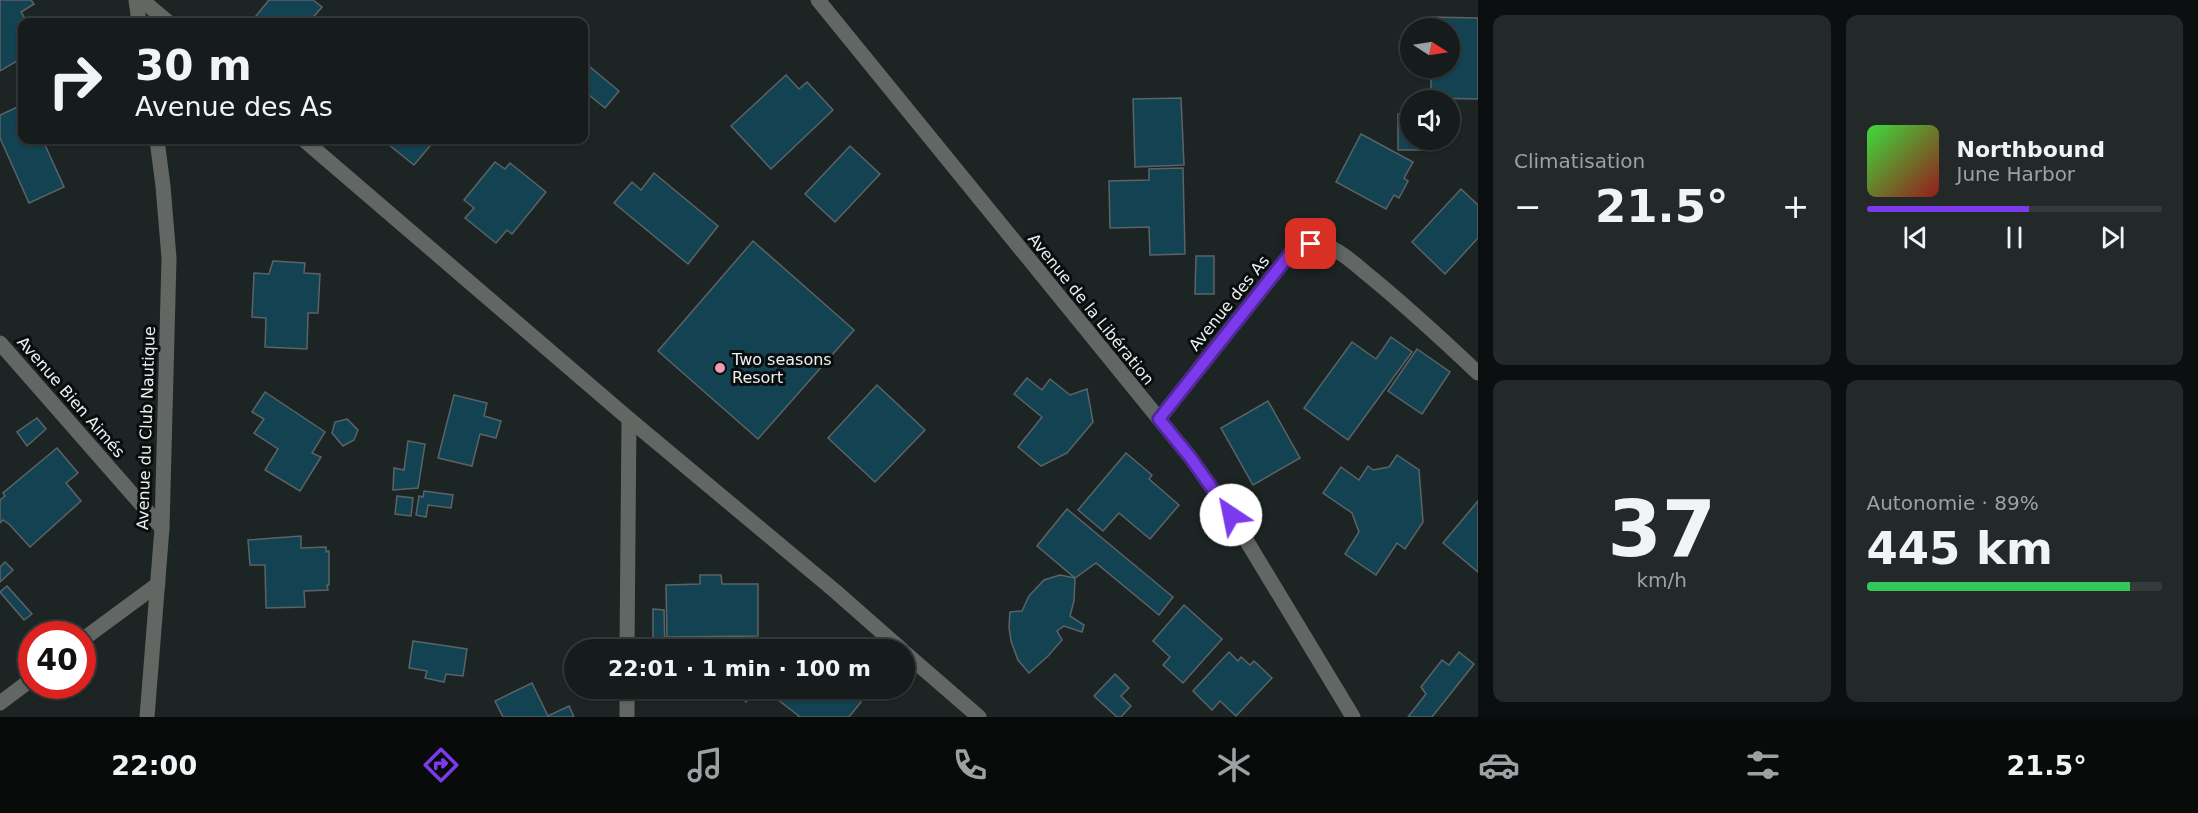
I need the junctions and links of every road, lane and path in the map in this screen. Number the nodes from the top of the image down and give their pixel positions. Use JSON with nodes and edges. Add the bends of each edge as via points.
{"nodes":[{"id":1,"x":136,"y":0,"type":"edge"},
{"id":2,"x":142,"y":0,"type":"edge"},
{"id":3,"x":818,"y":0,"type":"edge"},
{"id":4,"x":138,"y":18,"type":"edge"},
{"id":5,"x":163,"y":18,"type":"edge"},
{"id":6,"x":157,"y":144,"type":"edge"},
{"id":7,"x":309,"y":144,"type":"edge"},
{"id":8,"x":0,"y":343,"type":"edge"},
{"id":9,"x":1478,"y":374,"type":"edge"},
{"id":10,"x":628,"y":419,"type":"junction"},
{"id":11,"x":1159,"y":419,"type":"junction"},
{"id":12,"x":162,"y":528,"type":"junction"},
{"id":13,"x":158,"y":584,"type":"junction"},
{"id":14,"x":96,"y":630,"type":"edge"},
{"id":15,"x":627,"y":639,"type":"edge"},
{"id":16,"x":889,"y":639,"type":"edge"},
{"id":17,"x":915,"y":661,"type":"edge"},
{"id":18,"x":18,"y":690,"type":"edge"},
{"id":19,"x":627,"y":699,"type":"edge"},
{"id":20,"x":0,"y":703,"type":"edge"},
{"id":21,"x":147,"y":717,"type":"edge"},
{"id":22,"x":627,"y":717,"type":"edge"},
{"id":23,"x":979,"y":717,"type":"edge"},
{"id":24,"x":1353,"y":717,"type":"edge"}],
"edges":[{"from":1,"to":4,"type":"street"},
{"from":2,"to":5,"type":"street"},
{"from":3,"to":11,"type":"street","name":"Avenue de la Libération"},
{"from":6,"to":12,"type":"street","name":"Avenue du Club Nautique","via":[[169,258]]},
{"from":7,"to":10,"type":"street"},
{"from":8,"to":12,"type":"street","name":"Avenue Bien Aimés"},
{"from":9,"to":11,"type":"street","name":"Avenue des As","via":[[1358,266],[1331,248],[1311,244],[1290,254]]},
{"from":10,"to":15,"type":"street"},
{"from":10,"to":16,"type":"street"},
{"from":11,"to":24,"type":"street","name":"Avenue de la Libération","via":[[1231,515]]},
{"from":12,"to":13,"type":"street","name":"Avenue du Club Nautique"},
{"from":13,"to":14,"type":"street"},
{"from":13,"to":21,"type":"street","name":"Avenue du Club Nautique"},
{"from":17,"to":23,"type":"street"},
{"from":18,"to":20,"type":"street"},
{"from":19,"to":22,"type":"street"}]}
